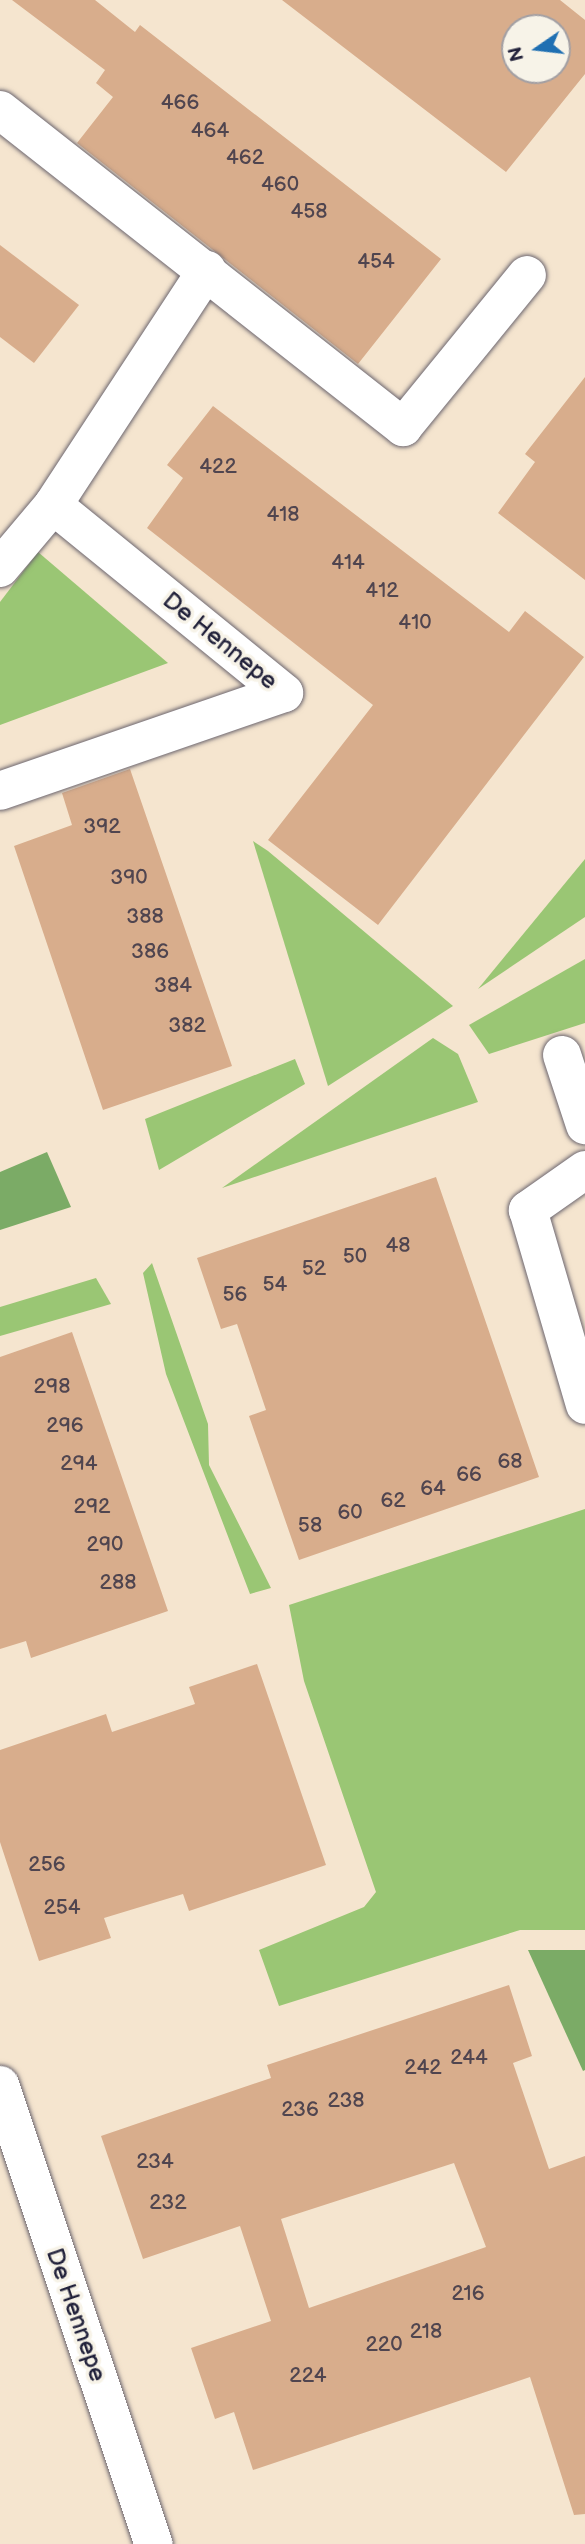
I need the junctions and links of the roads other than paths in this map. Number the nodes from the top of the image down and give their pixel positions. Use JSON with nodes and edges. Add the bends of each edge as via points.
{"nodes":[{"id":1,"x":0,"y":110,"type":"edge"},
{"id":2,"x":207,"y":271,"type":"junction"},
{"id":3,"x":527,"y":275,"type":"dead end"},
{"id":4,"x":53,"y":505,"type":"junction"},
{"id":5,"x":0,"y":568,"type":"edge"},
{"id":6,"x":0,"y":791,"type":"edge"},
{"id":7,"x":562,"y":1055,"type":"dead end"},
{"id":8,"x":585,"y":1125,"type":"edge"},
{"id":9,"x":585,"y":1170,"type":"edge"},
{"id":10,"x":585,"y":1405,"type":"edge"},
{"id":11,"x":0,"y":2085,"type":"edge"},
{"id":12,"x":154,"y":2544,"type":"edge"}],
"edges":[{"from":1,"to":2,"type":"street"},
{"from":2,"to":3,"type":"street","via":[[403,427]]},
{"from":2,"to":4,"type":"street"},
{"from":4,"to":5,"type":"street"},
{"from":4,"to":6,"type":"street","name":"De Hennepe","via":[[284,693]]},
{"from":7,"to":8,"type":"street"},
{"from":9,"to":10,"type":"street","via":[[528,1210]]},
{"from":11,"to":12,"type":"street","name":"De Hennepe"}]}
